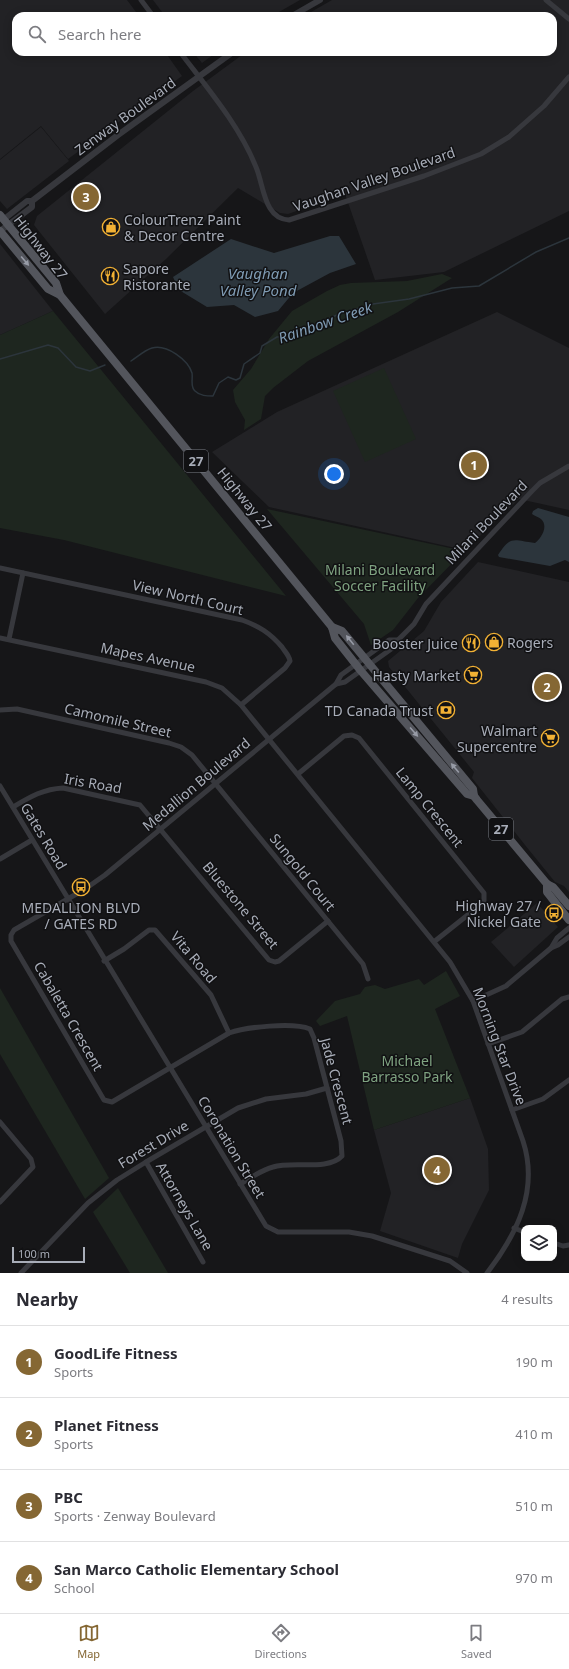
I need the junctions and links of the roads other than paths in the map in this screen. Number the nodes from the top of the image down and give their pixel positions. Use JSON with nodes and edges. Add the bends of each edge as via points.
{"nodes":[{"id":1,"x":142,"y":0,"type":"edge"},
{"id":2,"x":320,"y":0,"type":"edge"},
{"id":3,"x":546,"y":0,"type":"edge"},
{"id":4,"x":150,"y":12,"type":"edge"},
{"id":5,"x":299,"y":12,"type":"edge"},
{"id":6,"x":569,"y":20,"type":"edge"},
{"id":7,"x":183,"y":56,"type":"edge"},
{"id":8,"x":228,"y":56,"type":"edge"},
{"id":9,"x":199,"y":77,"type":"junction"},
{"id":10,"x":569,"y":77,"type":"edge"},
{"id":11,"x":3,"y":221,"type":"edge"},
{"id":12,"x":0,"y":231,"type":"edge"},
{"id":13,"x":60,"y":295,"type":"junction"},
{"id":14,"x":569,"y":466,"type":"edge"},
{"id":15,"x":0,"y":568,"type":"edge"},
{"id":16,"x":23,"y":573,"type":"junction"},
{"id":17,"x":332,"y":627,"type":"junction"},
{"id":18,"x":0,"y":638,"type":"edge"},
{"id":19,"x":9,"y":639,"type":"junction"},
{"id":20,"x":398,"y":640,"type":"junction"},
{"id":21,"x":364,"y":657,"type":"junction"},
{"id":22,"x":370,"y":664,"type":"junction"},
{"id":23,"x":358,"y":667,"type":"junction"},
{"id":24,"x":336,"y":684,"type":"junction"},
{"id":25,"x":241,"y":705,"type":"junction"},
{"id":26,"x":0,"y":710,"type":"edge"},
{"id":27,"x":269,"y":739,"type":"junction"},
{"id":28,"x":298,"y":774,"type":"junction"},
{"id":29,"x":215,"y":784,"type":"junction"},
{"id":30,"x":0,"y":786,"type":"edge"},
{"id":31,"x":474,"y":796,"type":"junction"},
{"id":32,"x":13,"y":807,"type":"junction"},
{"id":33,"x":162,"y":828,"type":"junction"},
{"id":34,"x":32,"y":840,"type":"junction"},
{"id":35,"x":0,"y":859,"type":"edge"},
{"id":36,"x":547,"y":884,"type":"junction"},
{"id":37,"x":68,"y":899,"type":"junction"},
{"id":38,"x":569,"y":906,"type":"edge"},
{"id":39,"x":569,"y":920,"type":"edge"},
{"id":40,"x":328,"y":921,"type":"junction"},
{"id":41,"x":569,"y":928,"type":"edge"},
{"id":42,"x":569,"y":937,"type":"edge"},
{"id":43,"x":435,"y":942,"type":"junction"},
{"id":44,"x":551,"y":948,"type":"junction"},
{"id":45,"x":104,"y":961,"type":"junction"},
{"id":46,"x":368,"y":979,"type":"dead end"},
{"id":47,"x":569,"y":997,"type":"edge"},
{"id":48,"x":473,"y":1001,"type":"junction"},
{"id":49,"x":229,"y":1033,"type":"junction"},
{"id":50,"x":488,"y":1044,"type":"junction"},
{"id":51,"x":171,"y":1068,"type":"junction"},
{"id":52,"x":569,"y":1080,"type":"edge"},
{"id":53,"x":327,"y":1088,"type":"junction"},
{"id":54,"x":512,"y":1110,"type":"junction"},
{"id":55,"x":0,"y":1122,"type":"edge"},
{"id":56,"x":206,"y":1126,"type":"junction"},
{"id":57,"x":146,"y":1162,"type":"junction"},
{"id":58,"x":240,"y":1184,"type":"junction"},
{"id":59,"x":0,"y":1202,"type":"edge"},
{"id":60,"x":514,"y":1228,"type":"junction"},
{"id":61,"x":521,"y":1231,"type":"edge"},
{"id":62,"x":557,"y":1245,"type":"edge"},
{"id":63,"x":569,"y":1245,"type":"edge"},
{"id":64,"x":203,"y":1262,"type":"dead end"},
{"id":65,"x":21,"y":1273,"type":"edge"},
{"id":66,"x":467,"y":1273,"type":"edge"},
{"id":67,"x":487,"y":1273,"type":"edge"}],
"edges":[{"from":1,"to":4,"type":"street"},
{"from":2,"to":5,"type":"street"},
{"from":3,"to":6,"type":"street"},
{"from":7,"to":9,"type":"street","name":"Vaughan Valley Boulevard"},
{"from":8,"to":9,"type":"street","name":"Zenway Boulevard"},
{"from":9,"to":10,"type":"street","name":"Vaughan Valley Boulevard","via":[[239,133],[257,169],[273,214],[281,220],[289,220],[424,176],[481,154],[509,137],[544,106]]},
{"from":9,"to":11,"type":"street","name":"Zenway Boulevard","via":[[112,139],[32,201],[32,207]]},
{"from":11,"to":12,"type":"street","name":"Zenway Boulevard"},
{"from":11,"to":13,"type":"main road","name":"Highway 27","number":"27","via":[[56,283]]},
{"from":12,"to":13,"type":"main road","name":"Highway 27","number":"27","one_way":true,"via":[[48,289]]},
{"from":13,"to":17,"type":"main road","name":"Highway 27","number":"27"},
{"from":14,"to":20,"type":"street","name":"Milani Boulevard","via":[[532,491],[426,604],[414,624]]},
{"from":15,"to":16,"type":"street","name":"View North Court"},
{"from":16,"to":19,"type":"street"},
{"from":16,"to":25,"type":"street","name":"View North Court","via":[[242,620],[259,626],[271,635],[290,661],[286,668]]},
{"from":21,"to":17,"type":"main road","name":"Highway 27","number":"27","one_way":true,"via":[[342,631]]},
{"from":17,"to":23,"type":"main road","name":"Highway 27","number":"27","via":[[335,638]]},
{"from":18,"to":19,"type":"street","name":"Mapes Avenue"},
{"from":19,"to":25,"type":"street","name":"Mapes Avenue","via":[[206,682],[222,688]]},
{"from":20,"to":21,"type":"street","name":"Milani Boulevard","via":[[389,640]]},
{"from":20,"to":22,"type":"street","name":"Milani Boulevard","via":[[394,647]]},
{"from":21,"to":22,"type":"main road","name":"Highway 27","number":"27"},
{"from":21,"to":23,"type":"street","name":"Medallion Boulevard"},
{"from":22,"to":23,"type":"street","name":"Medallion Boulevard"},
{"from":31,"to":22,"type":"main road","name":"Highway 27","number":"27","one_way":true,"via":[[473,789]]},
{"from":23,"to":24,"type":"street","name":"Medallion Boulevard","via":[[341,675]]},
{"from":23,"to":24,"type":"street","name":"Medallion Boulevard","via":[[346,682]]},
{"from":23,"to":31,"type":"main road","name":"Highway 27","number":"27","one_way":true,"via":[[467,794]]},
{"from":24,"to":27,"type":"street","name":"Medallion Boulevard"},
{"from":25,"to":27,"type":"street","name":"Mapes Avenue"},
{"from":26,"to":29,"type":"street","name":"Camomile Street","via":[[17,709],[181,747],[192,755]]},
{"from":27,"to":28,"type":"street","name":"Morning Star Drive"},
{"from":27,"to":29,"type":"street","name":"Medallion Boulevard"},
{"from":28,"to":43,"type":"street","name":"Morning Star Drive"},
{"from":28,"to":43,"type":"street","name":"Lamp Crescent","via":[[344,736],[352,735],[359,738],[484,892],[484,902]]},
{"from":29,"to":33,"type":"street","name":"Medallion Boulevard"},
{"from":29,"to":40,"type":"street","name":"Sungold Court"},
{"from":30,"to":32,"type":"street","name":"Gates Road"},
{"from":31,"to":36,"type":"main road","name":"Highway 27","number":"27"},
{"from":32,"to":33,"type":"street","name":"Iris Road","via":[[40,792],[63,788],[137,803]]},
{"from":32,"to":34,"type":"street","name":"Gates Road"},
{"from":33,"to":37,"type":"street","name":"Medallion Boulevard","via":[[94,883]]},
{"from":33,"to":40,"type":"street","name":"Bluestone Street","via":[[269,960],[279,961]]},
{"from":34,"to":35,"type":"street"},
{"from":34,"to":37,"type":"street","name":"Gates Road"},
{"from":36,"to":38,"type":"main road","name":"Highway 27","number":"27","via":[[554,887]]},
{"from":36,"to":39,"type":"main road","name":"Highway 27","number":"27","via":[[547,892]]},
{"from":37,"to":45,"type":"street","name":"Coronation Street"},
{"from":37,"to":51,"type":"street","name":"Cabaletta Crescent","via":[[14,930],[11,941],[104,1100],[112,1102]]},
{"from":40,"to":46,"type":"street","name":"Sungold Court","via":[[363,964]]},
{"from":41,"to":44,"type":"street","via":[[557,938]]},
{"from":42,"to":44,"type":"street"},
{"from":43,"to":48,"type":"street","name":"Morning Star Drive"},
{"from":44,"to":48,"type":"street","via":[[506,986]]},
{"from":45,"to":49,"type":"street","name":"Vita Road","via":[[149,930],[155,930],[211,996]]},
{"from":45,"to":51,"type":"street","name":"Coronation Street"},
{"from":47,"to":50,"type":"street","via":[[562,999],[522,1032]]},
{"from":48,"to":50,"type":"street","name":"Morning Star Drive"},
{"from":49,"to":51,"type":"street","name":"Jade Crescent"},
{"from":49,"to":53,"type":"street","name":"Jade Crescent","via":[[250,1028],[310,1029]]},
{"from":50,"to":54,"type":"street","name":"Morning Star Drive"},
{"from":51,"to":56,"type":"street","name":"Coronation Street"},
{"from":52,"to":54,"type":"street","via":[[543,1098]]},
{"from":53,"to":56,"type":"street","name":"Forest Drive","via":[[254,1102]]},
{"from":53,"to":58,"type":"street","name":"Jade Crescent","via":[[342,1145],[342,1156],[338,1160],[319,1164],[272,1167]]},
{"from":54,"to":60,"type":"street","name":"Morning Star Drive","via":[[526,1150],[529,1169],[527,1193]]},
{"from":55,"to":59,"type":"street","via":[[31,1159],[33,1167]]},
{"from":56,"to":57,"type":"street","name":"Forest Drive"},
{"from":56,"to":58,"type":"street","name":"Coronation Street"},
{"from":57,"to":64,"type":"street","name":"Attorneys Lane"},
{"from":57,"to":65,"type":"street","name":"Forest Drive","via":[[117,1180],[88,1203]]},
{"from":58,"to":66,"type":"street","name":"Coronation Street","via":[[266,1226],[273,1231],[349,1232],[372,1236],[450,1261]]},
{"from":60,"to":61,"type":"street"},
{"from":60,"to":67,"type":"street","name":"Morning Star Drive","via":[[504,1249]]},
{"from":62,"to":63,"type":"street"}]}
